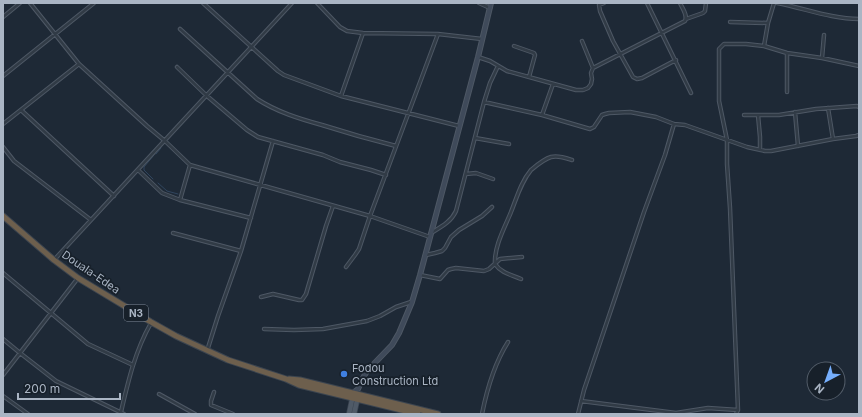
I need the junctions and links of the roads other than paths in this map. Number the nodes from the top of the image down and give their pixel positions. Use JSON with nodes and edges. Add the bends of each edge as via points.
{"nodes":[{"id":1,"x":20,"y":3,"type":"edge"},
{"id":2,"x":30,"y":3,"type":"edge"},
{"id":3,"x":94,"y":3,"type":"edge"},
{"id":4,"x":203,"y":3,"type":"edge"},
{"id":5,"x":292,"y":3,"type":"edge"},
{"id":6,"x":317,"y":3,"type":"edge"},
{"id":7,"x":478,"y":3,"type":"edge"},
{"id":8,"x":604,"y":3,"type":"edge"},
{"id":9,"x":647,"y":3,"type":"edge"},
{"id":10,"x":680,"y":3,"type":"edge"},
{"id":11,"x":706,"y":3,"type":"edge"},
{"id":12,"x":774,"y":3,"type":"edge"},
{"id":13,"x":777,"y":3,"type":"edge"},
{"id":14,"x":490,"y":5,"type":"edge"},
{"id":15,"x":3,"y":17,"type":"edge"},
{"id":16,"x":686,"y":19,"type":"junction"},
{"id":17,"x":859,"y":19,"type":"edge"},
{"id":18,"x":730,"y":22,"type":"dead end"},
{"id":19,"x":768,"y":23,"type":"junction"},
{"id":20,"x":180,"y":30,"type":"dead end"},
{"id":21,"x":662,"y":32,"type":"junction"},
{"id":22,"x":363,"y":33,"type":"junction"},
{"id":23,"x":438,"y":34,"type":"junction"},
{"id":24,"x":55,"y":35,"type":"junction"},
{"id":25,"x":824,"y":35,"type":"dead end"},
{"id":26,"x":482,"y":39,"type":"junction"},
{"id":27,"x":582,"y":40,"type":"dead end"},
{"id":28,"x":514,"y":46,"type":"dead end"},
{"id":29,"x":764,"y":46,"type":"junction"},
{"id":30,"x":251,"y":47,"type":"junction"},
{"id":31,"x":787,"y":53,"type":"junction"},
{"id":32,"x":621,"y":54,"type":"junction"},
{"id":33,"x":478,"y":57,"type":"junction"},
{"id":34,"x":822,"y":58,"type":"junction"},
{"id":35,"x":676,"y":60,"type":"junction"},
{"id":36,"x":79,"y":64,"type":"junction"},
{"id":37,"x":498,"y":66,"type":"junction"},
{"id":38,"x":859,"y":66,"type":"edge"},
{"id":39,"x":177,"y":67,"type":"dead end"},
{"id":40,"x":593,"y":68,"type":"junction"},
{"id":41,"x":228,"y":72,"type":"junction"},
{"id":42,"x":3,"y":76,"type":"edge"},
{"id":43,"x":529,"y":77,"type":"junction"},
{"id":44,"x":553,"y":84,"type":"junction"},
{"id":45,"x":787,"y":92,"type":"dead end"},
{"id":46,"x":691,"y":93,"type":"dead end"},
{"id":47,"x":207,"y":96,"type":"junction"},
{"id":48,"x":341,"y":96,"type":"junction"},
{"id":49,"x":484,"y":102,"type":"junction"},
{"id":50,"x":859,"y":107,"type":"edge"},
{"id":51,"x":828,"y":108,"type":"junction"},
{"id":52,"x":20,"y":110,"type":"junction"},
{"id":53,"x":795,"y":112,"type":"junction"},
{"id":54,"x":408,"y":113,"type":"junction"},
{"id":55,"x":744,"y":115,"type":"dead end"},
{"id":56,"x":758,"y":115,"type":"junction"},
{"id":57,"x":542,"y":116,"type":"junction"},
{"id":58,"x":3,"y":124,"type":"edge"},
{"id":59,"x":674,"y":124,"type":"junction"},
{"id":60,"x":459,"y":126,"type":"junction"},
{"id":61,"x":859,"y":135,"type":"edge"},
{"id":62,"x":475,"y":138,"type":"junction"},
{"id":63,"x":833,"y":139,"type":"junction"},
{"id":64,"x":727,"y":140,"type":"junction"},
{"id":65,"x":165,"y":141,"type":"junction"},
{"id":66,"x":273,"y":141,"type":"junction"},
{"id":67,"x":508,"y":144,"type":"dead end"},
{"id":68,"x":396,"y":146,"type":"junction"},
{"id":69,"x":798,"y":146,"type":"junction"},
{"id":70,"x":3,"y":147,"type":"edge"},
{"id":71,"x":760,"y":150,"type":"junction"},
{"id":72,"x":572,"y":160,"type":"dead end"},
{"id":73,"x":190,"y":165,"type":"junction"},
{"id":74,"x":138,"y":170,"type":"junction"},
{"id":75,"x":466,"y":174,"type":"junction"},
{"id":76,"x":386,"y":175,"type":"junction"},
{"id":77,"x":493,"y":180,"type":"dead end"},
{"id":78,"x":260,"y":185,"type":"junction"},
{"id":79,"x":114,"y":196,"type":"junction"},
{"id":80,"x":180,"y":200,"type":"junction"},
{"id":81,"x":334,"y":206,"type":"junction"},
{"id":82,"x":492,"y":207,"type":"dead end"},
{"id":83,"x":3,"y":216,"type":"edge"},
{"id":84,"x":370,"y":216,"type":"junction"},
{"id":85,"x":251,"y":218,"type":"junction"},
{"id":86,"x":92,"y":220,"type":"junction"},
{"id":87,"x":173,"y":233,"type":"dead end"},
{"id":88,"x":431,"y":235,"type":"junction"},
{"id":89,"x":242,"y":251,"type":"junction"},
{"id":90,"x":425,"y":255,"type":"junction"},
{"id":91,"x":522,"y":257,"type":"dead end"},
{"id":92,"x":54,"y":260,"type":"junction"},
{"id":93,"x":495,"y":264,"type":"junction"},
{"id":94,"x":346,"y":267,"type":"dead end"},
{"id":95,"x":3,"y":273,"type":"edge"},
{"id":96,"x":420,"y":275,"type":"junction"},
{"id":97,"x":78,"y":278,"type":"junction"},
{"id":98,"x":521,"y":279,"type":"dead end"},
{"id":99,"x":261,"y":296,"type":"dead end"},
{"id":100,"x":412,"y":302,"type":"junction"},
{"id":101,"x":51,"y":313,"type":"junction"},
{"id":102,"x":151,"y":322,"type":"junction"},
{"id":103,"x":264,"y":329,"type":"dead end"},
{"id":104,"x":3,"y":339,"type":"edge"},
{"id":105,"x":508,"y":342,"type":"dead end"},
{"id":106,"x":207,"y":351,"type":"junction"},
{"id":107,"x":20,"y":354,"type":"junction"},
{"id":108,"x":133,"y":364,"type":"junction"},
{"id":109,"x":3,"y":375,"type":"edge"},
{"id":110,"x":214,"y":392,"type":"dead end"},
{"id":111,"x":159,"y":394,"type":"dead end"},
{"id":112,"x":356,"y":395,"type":"junction"},
{"id":113,"x":3,"y":396,"type":"edge"},
{"id":114,"x":581,"y":401,"type":"junction"},
{"id":115,"x":738,"y":410,"type":"junction"},
{"id":116,"x":28,"y":414,"type":"edge"},
{"id":117,"x":122,"y":414,"type":"edge"},
{"id":118,"x":195,"y":414,"type":"edge"},
{"id":119,"x":233,"y":414,"type":"edge"},
{"id":120,"x":349,"y":414,"type":"edge"},
{"id":121,"x":354,"y":414,"type":"edge"},
{"id":122,"x":418,"y":414,"type":"edge"},
{"id":123,"x":438,"y":414,"type":"edge"},
{"id":124,"x":482,"y":414,"type":"edge"},
{"id":125,"x":578,"y":414,"type":"edge"},
{"id":126,"x":736,"y":414,"type":"edge"}],
"edges":[{"from":1,"to":15,"type":"street"},
{"from":2,"to":24,"type":"street"},
{"from":3,"to":24,"type":"street"},
{"from":4,"to":30,"type":"street"},
{"from":5,"to":30,"type":"street"},
{"from":6,"to":22,"type":"street","via":[[344,30]]},
{"from":7,"to":14,"type":"street"},
{"from":8,"to":32,"type":"street","via":[[600,5],[600,11]]},
{"from":9,"to":21,"type":"street"},
{"from":10,"to":16,"type":"street"},
{"from":11,"to":16,"type":"street","via":[[703,13]]},
{"from":12,"to":19,"type":"street"},
{"from":13,"to":17,"type":"street"},
{"from":14,"to":26,"type":"main road"},
{"from":16,"to":21,"type":"street"},
{"from":18,"to":19,"type":"street"},
{"from":19,"to":29,"type":"street"},
{"from":20,"to":41,"type":"street"},
{"from":21,"to":32,"type":"street"},
{"from":21,"to":35,"type":"street"},
{"from":22,"to":23,"type":"street"},
{"from":22,"to":48,"type":"street"},
{"from":23,"to":26,"type":"street"},
{"from":23,"to":54,"type":"street"},
{"from":24,"to":36,"type":"street"},
{"from":24,"to":42,"type":"street"},
{"from":25,"to":34,"type":"street"},
{"from":26,"to":33,"type":"main road"},
{"from":27,"to":40,"type":"street"},
{"from":28,"to":43,"type":"street","via":[[535,55]]},
{"from":29,"to":31,"type":"street"},
{"from":29,"to":64,"type":"street","via":[[724,44],[719,49],[719,101]]},
{"from":30,"to":41,"type":"street"},
{"from":30,"to":48,"type":"street","via":[[278,72]]},
{"from":31,"to":34,"type":"street"},
{"from":31,"to":45,"type":"street"},
{"from":32,"to":35,"type":"street","via":[[637,80]]},
{"from":32,"to":40,"type":"street"},
{"from":33,"to":37,"type":"street"},
{"from":33,"to":60,"type":"main road"},
{"from":34,"to":38,"type":"street"},
{"from":35,"to":46,"type":"street"},
{"from":36,"to":52,"type":"street"},
{"from":36,"to":65,"type":"street"},
{"from":37,"to":43,"type":"street"},
{"from":37,"to":49,"type":"street"},
{"from":39,"to":47,"type":"street"},
{"from":40,"to":44,"type":"street","via":[[591,84],[583,90]]},
{"from":41,"to":47,"type":"street"},
{"from":41,"to":68,"type":"street","via":[[257,99],[278,110]]},
{"from":43,"to":44,"type":"street"},
{"from":44,"to":57,"type":"street"},
{"from":47,"to":65,"type":"street"},
{"from":47,"to":66,"type":"street","via":[[252,134]]},
{"from":48,"to":54,"type":"street"},
{"from":49,"to":57,"type":"street"},
{"from":49,"to":62,"type":"street"},
{"from":50,"to":51,"type":"street"},
{"from":51,"to":53,"type":"street"},
{"from":51,"to":63,"type":"street"},
{"from":52,"to":58,"type":"street"},
{"from":52,"to":79,"type":"street"},
{"from":53,"to":56,"type":"street"},
{"from":53,"to":69,"type":"street"},
{"from":54,"to":60,"type":"street"},
{"from":54,"to":68,"type":"street"},
{"from":55,"to":56,"type":"street"},
{"from":56,"to":71,"type":"street"},
{"from":57,"to":59,"type":"street","via":[[590,129],[602,116],[621,112],[647,114]]},
{"from":59,"to":64,"type":"street","via":[[685,125]]},
{"from":59,"to":114,"type":"street"},
{"from":60,"to":88,"type":"main road"},
{"from":61,"to":63,"type":"street"},
{"from":62,"to":67,"type":"street"},
{"from":62,"to":75,"type":"street"},
{"from":63,"to":69,"type":"street"},
{"from":64,"to":71,"type":"street"},
{"from":64,"to":115,"type":"street"},
{"from":65,"to":73,"type":"street"},
{"from":65,"to":74,"type":"street"},
{"from":66,"to":76,"type":"street"},
{"from":66,"to":78,"type":"street"},
{"from":68,"to":76,"type":"street"},
{"from":69,"to":71,"type":"street","via":[[771,151]]},
{"from":70,"to":86,"type":"street","via":[[14,161]]},
{"from":72,"to":93,"type":"street","via":[[554,156],[546,158],[523,182],[503,230],[496,251]]},
{"from":73,"to":78,"type":"street"},
{"from":73,"to":80,"type":"street"},
{"from":74,"to":79,"type":"street"},
{"from":74,"to":80,"type":"street","via":[[162,192]]},
{"from":75,"to":77,"type":"street","via":[[476,173]]},
{"from":75,"to":88,"type":"street","via":[[453,218]]},
{"from":76,"to":84,"type":"street"},
{"from":78,"to":81,"type":"street"},
{"from":78,"to":85,"type":"street"},
{"from":79,"to":86,"type":"street"},
{"from":80,"to":85,"type":"street"},
{"from":81,"to":84,"type":"street"},
{"from":81,"to":99,"type":"street","via":[[304,298],[299,300],[273,294]]},
{"from":82,"to":90,"type":"street","via":[[451,237],[442,251]]},
{"from":83,"to":92,"type":"highway","name":"Douala-Edea","number":"N3"},
{"from":84,"to":88,"type":"street"},
{"from":84,"to":94,"type":"street","via":[[359,249]]},
{"from":85,"to":89,"type":"street"},
{"from":86,"to":92,"type":"street"},
{"from":87,"to":89,"type":"street"},
{"from":88,"to":90,"type":"main road"},
{"from":89,"to":106,"type":"street"},
{"from":90,"to":96,"type":"main road"},
{"from":91,"to":93,"type":"street","via":[[504,258]]},
{"from":92,"to":97,"type":"highway","name":"Douala-Edea","number":"N3"},
{"from":93,"to":96,"type":"street","via":[[484,271],[451,269],[440,279]]},
{"from":93,"to":98,"type":"street","via":[[500,270]]},
{"from":95,"to":101,"type":"street"},
{"from":96,"to":100,"type":"main road"},
{"from":97,"to":101,"type":"street"},
{"from":97,"to":102,"type":"highway","name":"Douala-Edea","number":"N3"},
{"from":100,"to":103,"type":"street","via":[[367,321],[323,329]]},
{"from":100,"to":112,"type":"main road","via":[[392,345],[368,370]]},
{"from":101,"to":107,"type":"street"},
{"from":101,"to":108,"type":"street","via":[[88,344]]},
{"from":102,"to":106,"type":"highway","name":"Douala-Edea","number":"N3"},
{"from":102,"to":108,"type":"street"},
{"from":104,"to":107,"type":"street"},
{"from":105,"to":124,"type":"street","via":[[495,370]]},
{"from":106,"to":112,"type":"highway","name":"Douala-Edea","number":"N3","via":[[286,379],[300,380]]},
{"from":107,"to":109,"type":"street"},
{"from":107,"to":117,"type":"street","via":[[56,380]]},
{"from":108,"to":117,"type":"street"},
{"from":110,"to":119,"type":"street","via":[[211,406]]},
{"from":111,"to":118,"type":"street"},
{"from":112,"to":120,"type":"main road"},
{"from":112,"to":121,"type":"main road"},
{"from":112,"to":122,"type":"highway","name":"Douala-Edea","number":"N3"},
{"from":112,"to":123,"type":"highway","name":"Douala-Edea","number":"N3"},
{"from":113,"to":116,"type":"street"},
{"from":114,"to":115,"type":"street","via":[[676,412],[708,408]]},
{"from":114,"to":125,"type":"street"},
{"from":115,"to":126,"type":"street"}]}
